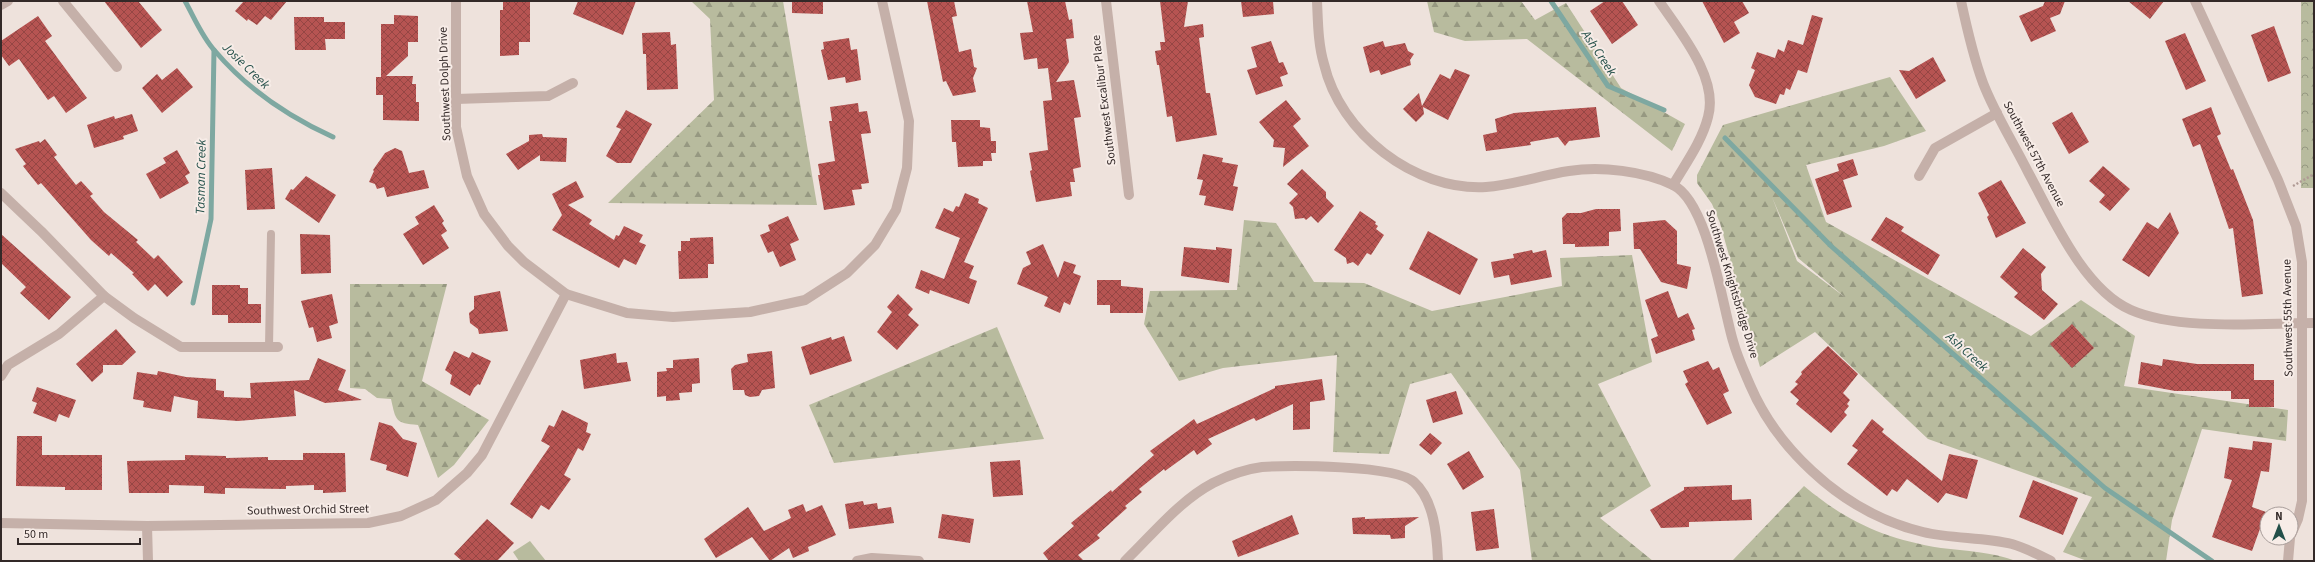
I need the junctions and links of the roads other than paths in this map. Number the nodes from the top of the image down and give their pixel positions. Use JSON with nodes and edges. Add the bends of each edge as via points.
{"nodes":[{"id":1,"x":8,"y":1,"type":"edge"},
{"id":2,"x":63,"y":1,"type":"edge"},
{"id":3,"x":456,"y":1,"type":"edge"},
{"id":4,"x":882,"y":1,"type":"edge"},
{"id":5,"x":1106,"y":1,"type":"edge"},
{"id":6,"x":1317,"y":1,"type":"edge"},
{"id":7,"x":1659,"y":1,"type":"edge"},
{"id":8,"x":1961,"y":1,"type":"edge"},
{"id":9,"x":2195,"y":1,"type":"edge"},
{"id":10,"x":1,"y":5,"type":"edge"},
{"id":11,"x":117,"y":67,"type":"dead end"},
{"id":12,"x":573,"y":83,"type":"dead end"},
{"id":13,"x":456,"y":99,"type":"junction"},
{"id":14,"x":1997,"y":113,"type":"junction"},
{"id":15,"x":1919,"y":176,"type":"dead end"},
{"id":16,"x":1673,"y":185,"type":"junction"},
{"id":17,"x":1,"y":193,"type":"edge"},
{"id":18,"x":1129,"y":195,"type":"dead end"},
{"id":19,"x":271,"y":234,"type":"dead end"},
{"id":20,"x":566,"y":294,"type":"junction"},
{"id":21,"x":104,"y":296,"type":"junction"},
{"id":22,"x":2302,"y":323,"type":"junction"},
{"id":23,"x":2314,"y":323,"type":"edge"},
{"id":24,"x":274,"y":347,"type":"joint"},
{"id":25,"x":1,"y":376,"type":"edge"},
{"id":26,"x":2299,"y":514,"type":"edge"},
{"id":27,"x":1,"y":523,"type":"edge"},
{"id":28,"x":147,"y":526,"type":"junction"},
{"id":29,"x":2289,"y":546,"type":"edge"},
{"id":30,"x":148,"y":561,"type":"edge"},
{"id":31,"x":857,"y":561,"type":"edge"},
{"id":32,"x":919,"y":561,"type":"edge"},
{"id":33,"x":1125,"y":561,"type":"edge"},
{"id":34,"x":1438,"y":561,"type":"edge"},
{"id":35,"x":2051,"y":561,"type":"edge"},
{"id":36,"x":2288,"y":561,"type":"edge"}],
"edges":[{"from":1,"to":10,"type":"street"},
{"from":2,"to":11,"type":"street"},
{"from":3,"to":13,"type":"street","name":"Southwest Dolph Drive"},
{"from":4,"to":20,"type":"street","via":[[909,121],[907,168],[896,210],[875,245],[847,273],[806,300],[750,312],[673,317],[627,313]]},
{"from":5,"to":18,"type":"street","name":"Southwest Excalibur Place"},
{"from":6,"to":16,"type":"street","name":"Southwest Knightsbridge Drive","via":[[1318,31],[1324,66],[1334,92],[1347,114],[1364,136],[1388,156],[1419,173],[1450,183],[1482,187],[1513,185],[1568,171],[1600,169],[1629,172]]},
{"from":7,"to":16,"type":"street","via":[[1698,59],[1711,98],[1701,137]]},
{"from":8,"to":14,"type":"street","name":"Southwest 57th Avenue","via":[[1974,56]]},
{"from":9,"to":22,"type":"street","name":"Southwest 55th Avenue","via":[[2296,226],[2302,262]]},
{"from":12,"to":13,"type":"street","via":[[548,96]]},
{"from":13,"to":20,"type":"street","name":"Southwest Dolph Drive","via":[[460,151],[467,176],[484,214],[508,246],[524,262]]},
{"from":14,"to":15,"type":"street","via":[[1935,148]]},
{"from":14,"to":22,"type":"street","name":"Southwest 57th Avenue","via":[[2065,238],[2094,281],[2116,302],[2144,315],[2177,321]]},
{"from":16,"to":35,"type":"street","name":"Southwest Knightsbridge Drive","via":[[1685,194],[1698,214],[1734,344],[1752,389],[1772,425],[1791,450],[1814,473],[1843,496],[1872,514],[1924,532],[2012,544]]},
{"from":17,"to":21,"type":"street"},
{"from":19,"to":24,"type":"lane"},
{"from":20,"to":28,"type":"street","name":"Southwest Orchid Street","via":[[482,455],[453,486],[419,509],[368,523]]},
{"from":21,"to":24,"type":"street","via":[[181,347]]},
{"from":21,"to":25,"type":"street","via":[[59,334],[8,366]]},
{"from":22,"to":23,"type":"street"},
{"from":22,"to":26,"type":"street","name":"Southwest 55th Avenue","via":[[2302,501]]},
{"from":27,"to":28,"type":"street","name":"Southwest Orchid Street"},
{"from":28,"to":30,"type":"street"},
{"from":29,"to":36,"type":"street"},
{"from":31,"to":32,"type":"street","via":[[872,558]]},
{"from":33,"to":34,"type":"street","via":[[1194,494],[1215,482],[1261,467],[1324,466],[1391,474],[1413,481],[1427,498],[1436,537]]}]}
